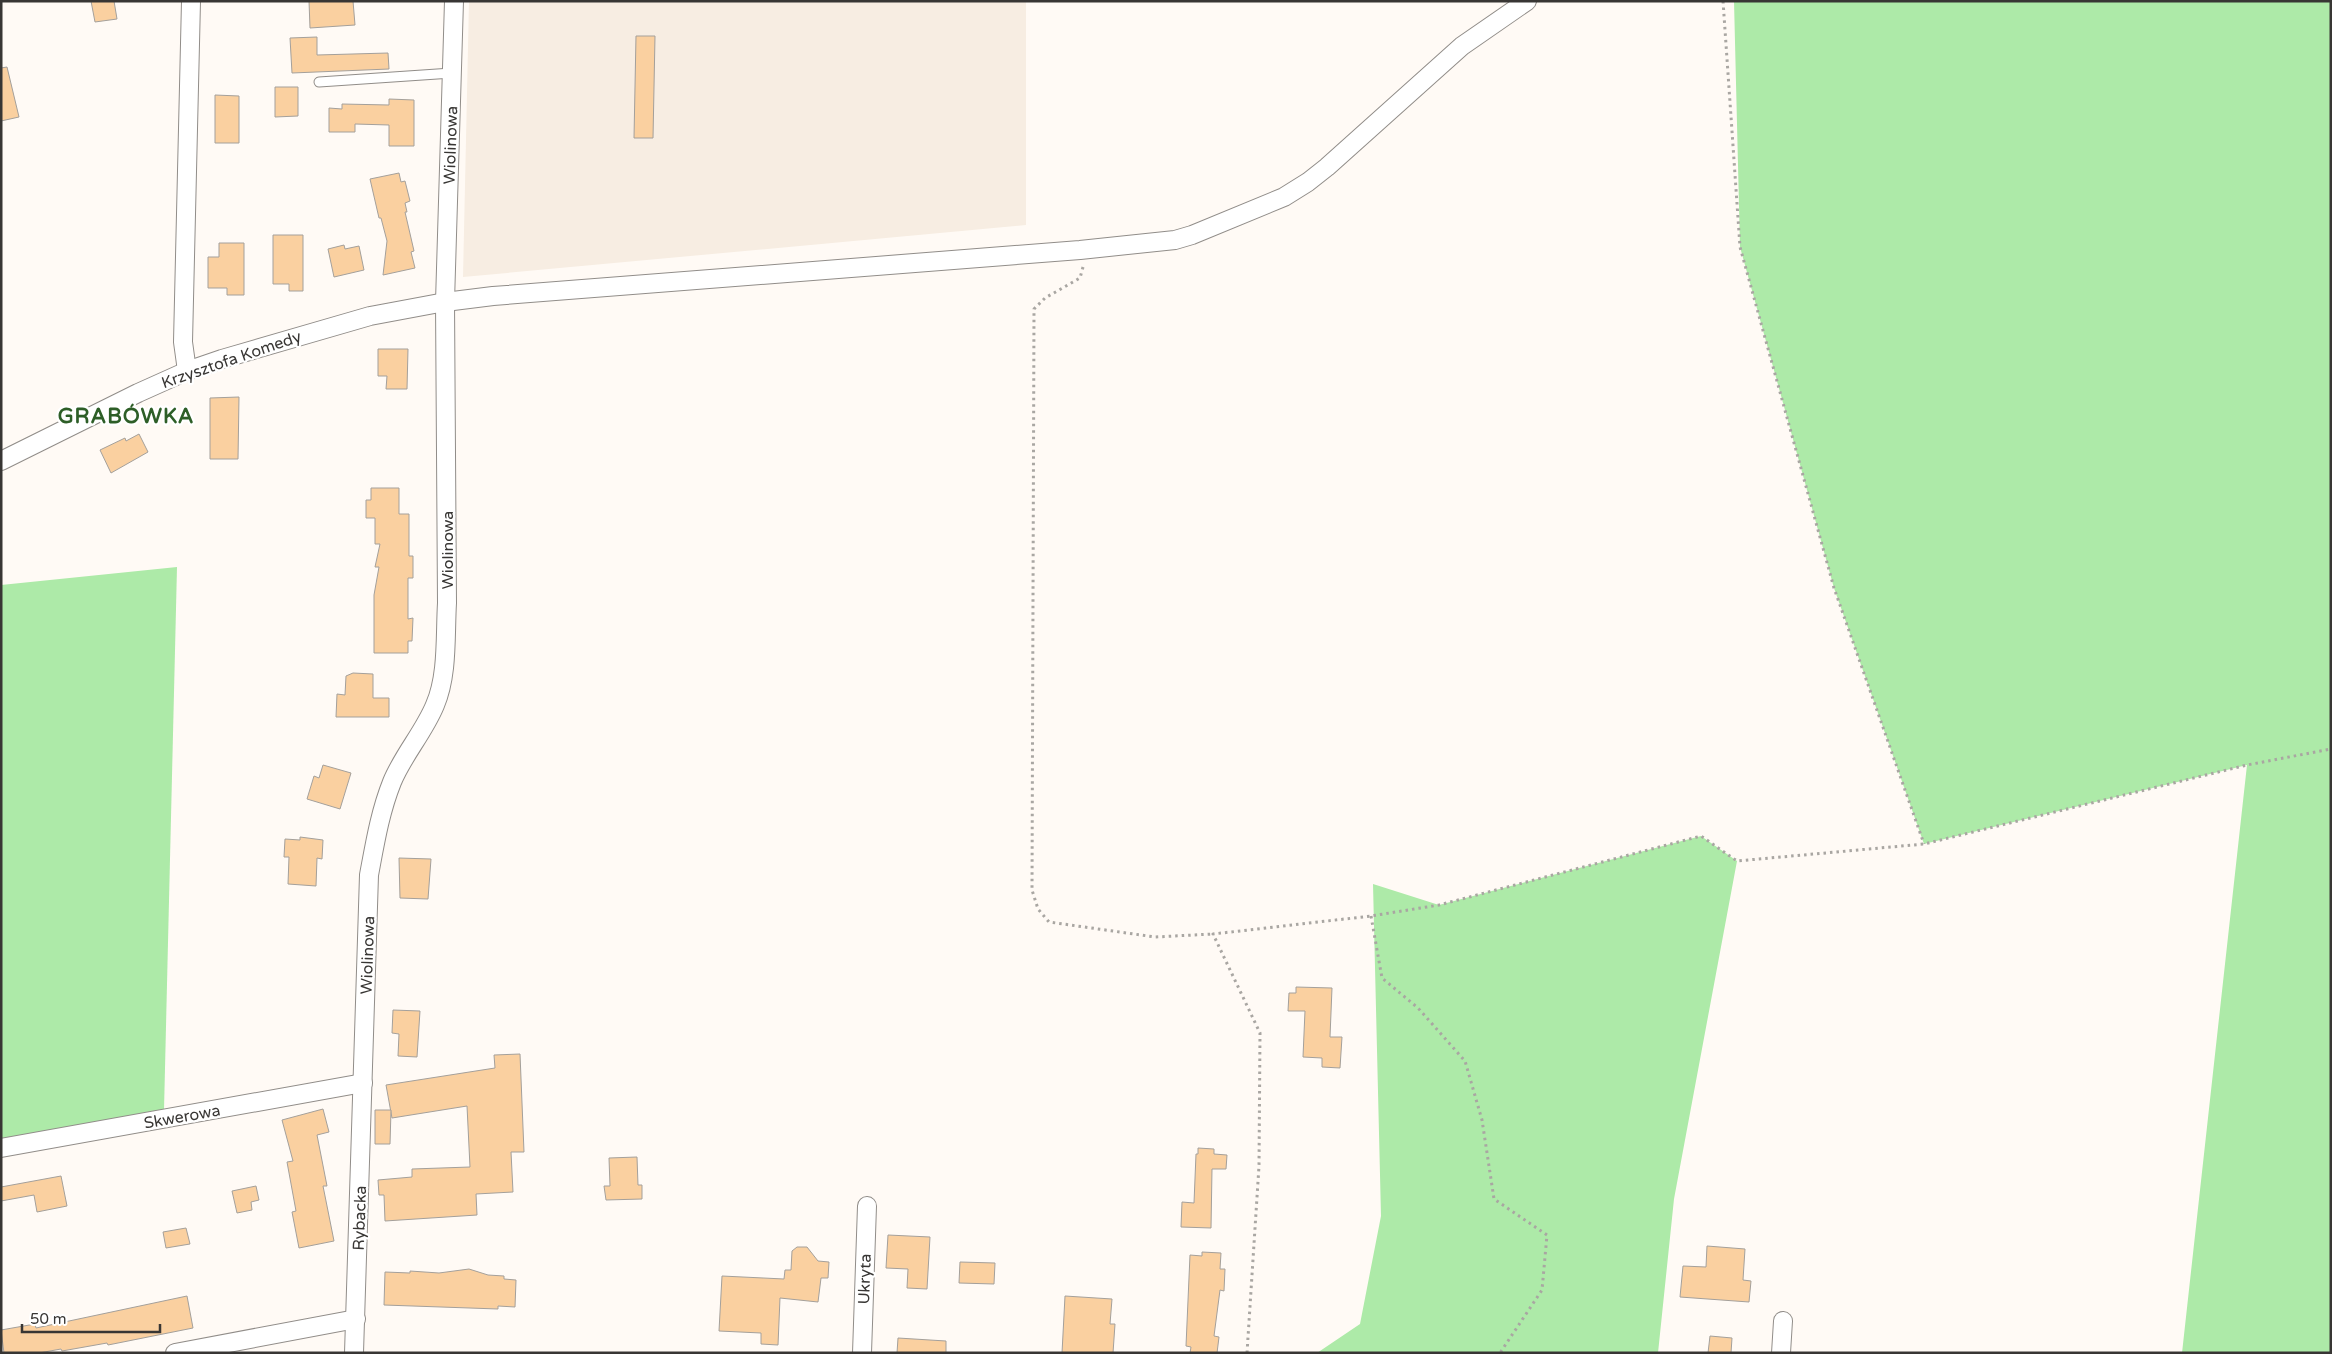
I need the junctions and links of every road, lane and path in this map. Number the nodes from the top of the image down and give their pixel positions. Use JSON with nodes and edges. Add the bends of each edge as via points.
{"nodes":[{"id":1,"x":191,"y":1,"type":"edge"},
{"id":2,"x":454,"y":1,"type":"edge"},
{"id":3,"x":1527,"y":1,"type":"edge"},
{"id":4,"x":1722,"y":1,"type":"edge"},
{"id":5,"x":452,"y":73,"type":"junction"},
{"id":6,"x":319,"y":82,"type":"dead end"},
{"id":7,"x":1084,"y":250,"type":"junction"},
{"id":8,"x":445,"y":302,"type":"junction"},
{"id":9,"x":187,"y":371,"type":"junction"},
{"id":10,"x":1,"y":461,"type":"edge"},
{"id":11,"x":2331,"y":749,"type":"edge"},
{"id":12,"x":1924,"y":844,"type":"junction"},
{"id":13,"x":1371,"y":916,"type":"junction"},
{"id":14,"x":1213,"y":934,"type":"junction"},
{"id":15,"x":363,"y":1083,"type":"junction"},
{"id":16,"x":1,"y":1148,"type":"edge"},
{"id":17,"x":867,"y":1206,"type":"dead end"},
{"id":18,"x":356,"y":1319,"type":"junction"},
{"id":19,"x":1783,"y":1322,"type":"dead end"},
{"id":20,"x":175,"y":1353,"type":"edge"},
{"id":21,"x":354,"y":1353,"type":"edge"},
{"id":22,"x":862,"y":1353,"type":"edge"},
{"id":23,"x":1247,"y":1353,"type":"edge"},
{"id":24,"x":1500,"y":1353,"type":"edge"},
{"id":25,"x":1780,"y":1353,"type":"edge"}],
"edges":[{"from":1,"to":9,"type":"street","via":[[183,348]]},
{"from":2,"to":5,"type":"street","name":"Wiolinowa"},
{"from":3,"to":7,"type":"street","name":"Krzysztofa Komedy","via":[[1462,46],[1326,167],[1284,197],[1175,240]]},
{"from":4,"to":12,"type":"path","via":[[1740,246],[1834,588]]},
{"from":5,"to":6,"type":"lane"},
{"from":5,"to":8,"type":"street","name":"Wiolinowa"},
{"from":7,"to":8,"type":"street","name":"Krzysztofa Komedy"},
{"from":7,"to":14,"type":"path","via":[[1080,278],[1046,298],[1034,310],[1032,890],[1038,909],[1049,922],[1155,937]]},
{"from":8,"to":9,"type":"street","name":"Krzysztofa Komedy","via":[[345,322]]},
{"from":8,"to":15,"type":"street","name":"Wiolinowa","via":[[447,603],[443,673],[436,705],[392,781],[369,875]]},
{"from":9,"to":10,"type":"street","name":"Krzysztofa Komedy"},
{"from":11,"to":12,"type":"path","via":[[2247,765]]},
{"from":12,"to":13,"type":"path","via":[[1737,861],[1701,836],[1439,905]]},
{"from":13,"to":14,"type":"path"},
{"from":13,"to":24,"type":"path","via":[[1382,978],[1418,1008],[1465,1061],[1482,1120],[1494,1199],[1547,1236],[1542,1290]]},
{"from":14,"to":23,"type":"path","via":[[1260,1033],[1259,1166]]},
{"from":15,"to":16,"type":"street","name":"Skwerowa"},
{"from":15,"to":18,"type":"street","name":"Rybacka"},
{"from":17,"to":22,"type":"street","name":"Ukryta"},
{"from":18,"to":20,"type":"street"},
{"from":18,"to":21,"type":"street","name":"Rybacka"},
{"from":19,"to":25,"type":"street"}]}
